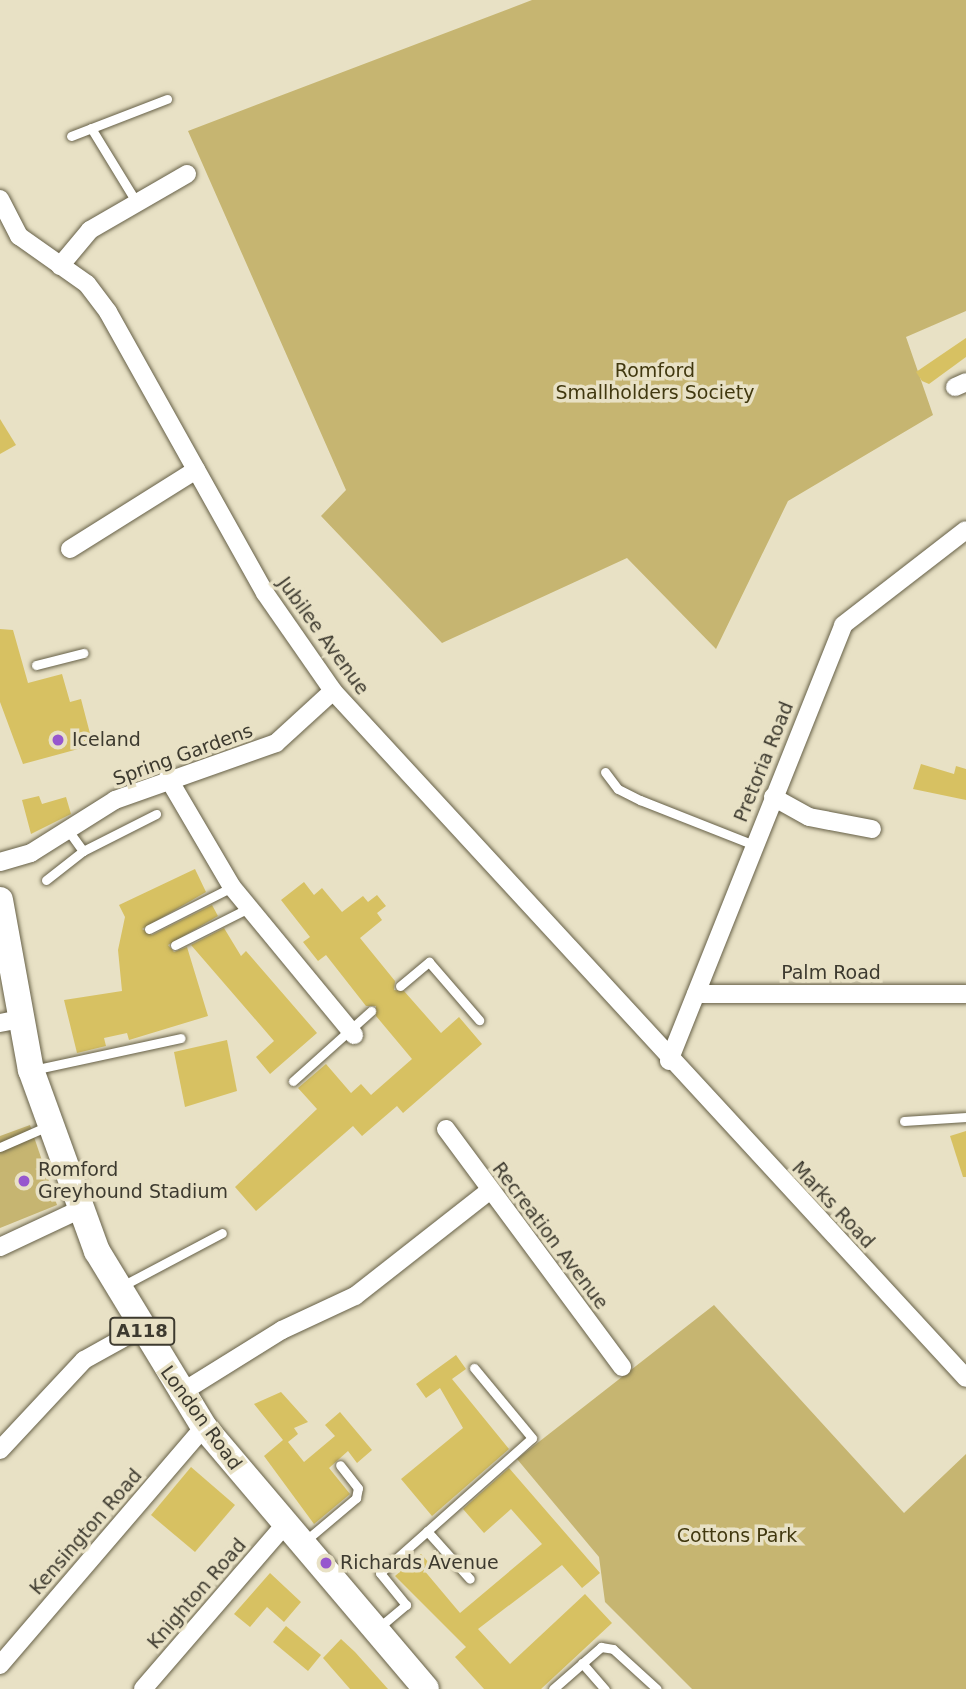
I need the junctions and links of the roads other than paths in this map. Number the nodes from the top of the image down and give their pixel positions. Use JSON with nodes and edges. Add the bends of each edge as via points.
{"nodes":[{"id":1,"x":167,"y":99,"type":"dead end"},
{"id":2,"x":91,"y":128,"type":"junction"},
{"id":3,"x":71,"y":136,"type":"dead end"},
{"id":4,"x":187,"y":174,"type":"dead end"},
{"id":5,"x":0,"y":199,"type":"edge"},
{"id":6,"x":137,"y":203,"type":"junction"},
{"id":7,"x":60,"y":266,"type":"junction"},
{"id":8,"x":196,"y":470,"type":"junction"},
{"id":9,"x":966,"y":530,"type":"edge"},
{"id":10,"x":70,"y":549,"type":"dead end"},
{"id":11,"x":83,"y":653,"type":"dead end"},
{"id":12,"x":36,"y":665,"type":"dead end"},
{"id":13,"x":333,"y":691,"type":"junction"},
{"id":14,"x":605,"y":772,"type":"dead end"},
{"id":15,"x":168,"y":778,"type":"junction"},
{"id":16,"x":773,"y":797,"type":"junction"},
{"id":17,"x":156,"y":814,"type":"dead end"},
{"id":18,"x":872,"y":829,"type":"dead end"},
{"id":19,"x":68,"y":830,"type":"junction"},
{"id":20,"x":754,"y":845,"type":"junction"},
{"id":21,"x":83,"y":851,"type":"junction"},
{"id":22,"x":0,"y":862,"type":"edge"},
{"id":23,"x":46,"y":880,"type":"dead end"},
{"id":24,"x":232,"y":887,"type":"junction"},
{"id":25,"x":0,"y":900,"type":"edge"},
{"id":26,"x":249,"y":908,"type":"junction"},
{"id":27,"x":149,"y":929,"type":"dead end"},
{"id":28,"x":175,"y":945,"type":"dead end"},
{"id":29,"x":400,"y":986,"type":"dead end"},
{"id":30,"x":696,"y":994,"type":"junction"},
{"id":31,"x":966,"y":994,"type":"edge"},
{"id":32,"x":371,"y":1012,"type":"dead end"},
{"id":33,"x":479,"y":1020,"type":"dead end"},
{"id":34,"x":10,"y":1021,"type":"edge"},
{"id":35,"x":352,"y":1033,"type":"junction"},
{"id":36,"x":181,"y":1038,"type":"dead end"},
{"id":37,"x":669,"y":1061,"type":"junction"},
{"id":38,"x":32,"y":1070,"type":"junction"},
{"id":39,"x":293,"y":1081,"type":"dead end"},
{"id":40,"x":966,"y":1117,"type":"edge"},
{"id":41,"x":904,"y":1121,"type":"dead end"},
{"id":42,"x":48,"y":1126,"type":"junction"},
{"id":43,"x":446,"y":1129,"type":"dead end"},
{"id":44,"x":0,"y":1147,"type":"edge"},
{"id":45,"x":489,"y":1191,"type":"junction"},
{"id":46,"x":77,"y":1211,"type":"junction"},
{"id":47,"x":222,"y":1233,"type":"dead end"},
{"id":48,"x":0,"y":1247,"type":"edge"},
{"id":49,"x":117,"y":1288,"type":"junction"},
{"id":50,"x":140,"y":1329,"type":"junction"},
{"id":51,"x":622,"y":1367,"type":"dead end"},
{"id":52,"x":474,"y":1368,"type":"dead end"},
{"id":53,"x":966,"y":1378,"type":"edge"},
{"id":54,"x":179,"y":1394,"type":"junction"},
{"id":55,"x":204,"y":1427,"type":"junction"},
{"id":56,"x":0,"y":1450,"type":"edge"},
{"id":57,"x":340,"y":1465,"type":"dead end"},
{"id":58,"x":427,"y":1531,"type":"junction"},
{"id":59,"x":291,"y":1537,"type":"junction"},
{"id":60,"x":470,"y":1579,"type":"dead end"},
{"id":61,"x":376,"y":1630,"type":"junction"},
{"id":62,"x":582,"y":1662,"type":"junction"},
{"id":63,"x":0,"y":1665,"type":"edge"},
{"id":64,"x":143,"y":1689,"type":"edge"},
{"id":65,"x":426,"y":1689,"type":"edge"},
{"id":66,"x":553,"y":1689,"type":"edge"},
{"id":67,"x":605,"y":1689,"type":"edge"},
{"id":68,"x":657,"y":1689,"type":"edge"}],
"edges":[{"from":1,"to":2,"type":"lane"},
{"from":2,"to":3,"type":"lane"},
{"from":2,"to":6,"type":"lane"},
{"from":4,"to":6,"type":"street"},
{"from":5,"to":7,"type":"street","name":"Jubilee Avenue","via":[[19,236]]},
{"from":6,"to":7,"type":"street","via":[[90,230]]},
{"from":7,"to":8,"type":"street","name":"Jubilee Avenue","via":[[87,284],[108,312]]},
{"from":8,"to":10,"type":"street"},
{"from":8,"to":13,"type":"street","name":"Jubilee Avenue","via":[[265,593]]},
{"from":9,"to":16,"type":"street","name":"Pretoria Road","via":[[843,625]]},
{"from":11,"to":12,"type":"lane"},
{"from":13,"to":15,"type":"street","name":"Spring Gardens","via":[[276,743]]},
{"from":13,"to":37,"type":"street","name":"Jubilee Avenue"},
{"from":14,"to":20,"type":"lane","via":[[618,789],[640,800]]},
{"from":15,"to":19,"type":"street","name":"Spring Gardens"},
{"from":15,"to":24,"type":"street"},
{"from":16,"to":18,"type":"street","via":[[809,817]]},
{"from":16,"to":20,"type":"street","name":"Pretoria Road"},
{"from":17,"to":21,"type":"lane"},
{"from":19,"to":21,"type":"lane"},
{"from":19,"to":22,"type":"street","name":"Spring Gardens","via":[[31,853]]},
{"from":20,"to":30,"type":"street","name":"Pretoria Road"},
{"from":21,"to":23,"type":"lane"},
{"from":24,"to":26,"type":"street"},
{"from":24,"to":27,"type":"lane"},
{"from":25,"to":34,"type":"main road","name":"London Road","number":"A118"},
{"from":26,"to":28,"type":"lane"},
{"from":26,"to":35,"type":"street"},
{"from":29,"to":33,"type":"lane","via":[[429,962]]},
{"from":30,"to":31,"type":"street","name":"Palm Road"},
{"from":30,"to":37,"type":"street","name":"Pretoria Road"},
{"from":32,"to":35,"type":"lane"},
{"from":34,"to":38,"type":"main road","name":"London Road","number":"A118"},
{"from":35,"to":39,"type":"lane"},
{"from":36,"to":38,"type":"lane"},
{"from":37,"to":53,"type":"street","name":"Marks Road"},
{"from":38,"to":42,"type":"main road","name":"London Road","number":"A118"},
{"from":40,"to":41,"type":"lane"},
{"from":42,"to":44,"type":"lane"},
{"from":42,"to":46,"type":"main road","name":"London Road","number":"A118"},
{"from":43,"to":45,"type":"street","name":"Recreation Avenue"},
{"from":45,"to":51,"type":"street","name":"Recreation Avenue"},
{"from":45,"to":54,"type":"street","via":[[355,1296],[282,1330]]},
{"from":46,"to":48,"type":"street"},
{"from":46,"to":49,"type":"main road","name":"London Road","number":"A118"},
{"from":47,"to":49,"type":"lane"},
{"from":49,"to":50,"type":"main road","name":"London Road","number":"A118"},
{"from":50,"to":54,"type":"main road","name":"London Road","number":"A118"},
{"from":50,"to":56,"type":"street","via":[[84,1360]]},
{"from":52,"to":58,"type":"lane","via":[[532,1438]]},
{"from":54,"to":55,"type":"main road","name":"London Road","number":"A118"},
{"from":55,"to":59,"type":"main road","name":"London Road","number":"A118"},
{"from":55,"to":63,"type":"street","name":"Kensington Road"},
{"from":57,"to":59,"type":"lane","via":[[358,1488],[356,1498]]},
{"from":58,"to":60,"type":"lane"},
{"from":58,"to":61,"type":"lane","via":[[380,1573],[406,1605]]},
{"from":59,"to":61,"type":"main road","name":"London Road","number":"A118"},
{"from":59,"to":64,"type":"street","name":"Knighton Road"},
{"from":61,"to":65,"type":"main road","name":"London Road","number":"A118"},
{"from":62,"to":66,"type":"lane"},
{"from":62,"to":67,"type":"lane"},
{"from":62,"to":68,"type":"lane","via":[[601,1647],[613,1648]]}]}
